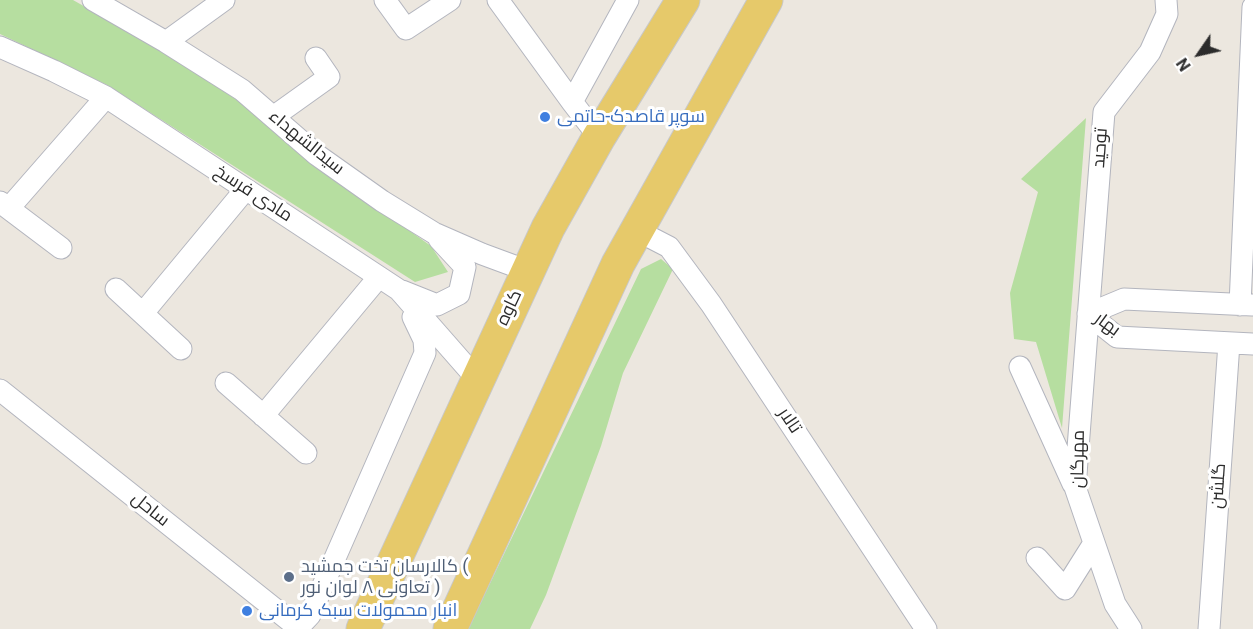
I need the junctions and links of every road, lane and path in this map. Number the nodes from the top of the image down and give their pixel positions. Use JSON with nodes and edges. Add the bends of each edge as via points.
{"nodes":[{"id":1,"x":93,"y":0,"type":"edge"},
{"id":2,"x":224,"y":0,"type":"edge"},
{"id":3,"x":385,"y":0,"type":"edge"},
{"id":4,"x":450,"y":0,"type":"edge"},
{"id":5,"x":498,"y":0,"type":"edge"},
{"id":6,"x":628,"y":0,"type":"edge"},
{"id":7,"x":683,"y":0,"type":"edge"},
{"id":8,"x":766,"y":0,"type":"edge"},
{"id":9,"x":1166,"y":0,"type":"edge"},
{"id":10,"x":1252,"y":7,"type":"edge"},
{"id":11,"x":166,"y":42,"type":"junction"},
{"id":12,"x":0,"y":47,"type":"edge"},
{"id":13,"x":316,"y":58,"type":"dead end"},
{"id":14,"x":106,"y":98,"type":"junction"},
{"id":15,"x":572,"y":102,"type":"junction"},
{"id":16,"x":273,"y":117,"type":"junction"},
{"id":17,"x":599,"y":137,"type":"junction"},
{"id":18,"x":245,"y":190,"type":"junction"},
{"id":19,"x":4,"y":205,"type":"edge"},
{"id":20,"x":636,"y":230,"type":"junction"},
{"id":21,"x":434,"y":233,"type":"junction"},
{"id":22,"x":61,"y":248,"type":"dead end"},
{"id":23,"x":528,"y":271,"type":"junction"},
{"id":24,"x":378,"y":279,"type":"junction"},
{"id":25,"x":116,"y":289,"type":"dead end"},
{"id":26,"x":399,"y":290,"type":"junction"},
{"id":27,"x":1247,"y":305,"type":"edge"},
{"id":28,"x":143,"y":313,"type":"junction"},
{"id":29,"x":1088,"y":314,"type":"junction"},
{"id":30,"x":1229,"y":343,"type":"junction"},
{"id":31,"x":1253,"y":344,"type":"edge"},
{"id":32,"x":181,"y":349,"type":"dead end"},
{"id":33,"x":1020,"y":367,"type":"dead end"},
{"id":34,"x":477,"y":379,"type":"junction"},
{"id":35,"x":226,"y":383,"type":"dead end"},
{"id":36,"x":0,"y":390,"type":"edge"},
{"id":37,"x":263,"y":416,"type":"junction"},
{"id":38,"x":306,"y":453,"type":"dead end"},
{"id":39,"x":1075,"y":487,"type":"junction"},
{"id":40,"x":1094,"y":543,"type":"junction"},
{"id":41,"x":1037,"y":558,"type":"dead end"},
{"id":42,"x":299,"y":628,"type":"edge"},
{"id":43,"x":363,"y":629,"type":"edge"},
{"id":44,"x":450,"y":629,"type":"edge"},
{"id":45,"x":926,"y":629,"type":"edge"},
{"id":46,"x":1131,"y":629,"type":"edge"},
{"id":47,"x":1209,"y":629,"type":"edge"}],
"edges":[{"from":1,"to":11,"type":"street","name":"سیدالشهداء"},
{"from":2,"to":11,"type":"street"},
{"from":3,"to":4,"type":"street","via":[[406,29]]},
{"from":5,"to":15,"type":"street"},
{"from":6,"to":15,"type":"street"},
{"from":7,"to":17,"type":"main road","name":"کاوه"},
{"from":8,"to":20,"type":"main road"},
{"from":9,"to":29,"type":"street","name":"توحید","via":[[1167,14],[1150,52],[1104,112]]},
{"from":10,"to":27,"type":"street"},
{"from":11,"to":16,"type":"street","name":"سیدالشهداء","via":[[242,90]]},
{"from":12,"to":14,"type":"street","name":"مادی فرسخ"},
{"from":13,"to":16,"type":"street","via":[[329,77]]},
{"from":14,"to":18,"type":"street","name":"مادی فرسخ"},
{"from":14,"to":19,"type":"street"},
{"from":15,"to":17,"type":"street"},
{"from":16,"to":21,"type":"street","name":"سیدالشهداء","via":[[316,155]]},
{"from":17,"to":23,"type":"main road","name":"کاوه"},
{"from":18,"to":24,"type":"street","name":"مادی فرسخ"},
{"from":18,"to":28,"type":"street"},
{"from":19,"to":22,"type":"street"},
{"from":20,"to":44,"type":"main road"},
{"from":20,"to":45,"type":"street","name":"تالار","via":[[669,247],[711,304]]},
{"from":21,"to":23,"type":"street","name":"سیدالشهداء"},
{"from":21,"to":26,"type":"street","via":[[465,267],[459,294],[437,305]]},
{"from":23,"to":34,"type":"main road","name":"کاوه"},
{"from":24,"to":26,"type":"street","name":"مادی فرسخ"},
{"from":24,"to":37,"type":"street"},
{"from":25,"to":28,"type":"street"},
{"from":26,"to":34,"type":"street","name":"مادی فرسخ"},
{"from":26,"to":42,"type":"street","via":[[424,339],[425,353],[310,615]]},
{"from":27,"to":29,"type":"street","name":"بهار","via":[[1124,299]]},
{"from":28,"to":32,"type":"street"},
{"from":29,"to":30,"type":"street","name":"بهار","via":[[1117,337]]},
{"from":29,"to":39,"type":"street","name":"مهرگان"},
{"from":30,"to":31,"type":"street","name":"بهار"},
{"from":30,"to":47,"type":"street","name":"گلشن"},
{"from":33,"to":39,"type":"street"},
{"from":34,"to":43,"type":"main road","name":"کاوه"},
{"from":35,"to":37,"type":"street"},
{"from":36,"to":42,"type":"street","name":"ساحل"},
{"from":37,"to":38,"type":"street"},
{"from":39,"to":40,"type":"street","name":"مهرگان"},
{"from":40,"to":41,"type":"street","via":[[1065,589]]},
{"from":40,"to":46,"type":"street","name":"مهرگان","via":[[1115,604]]}]}
